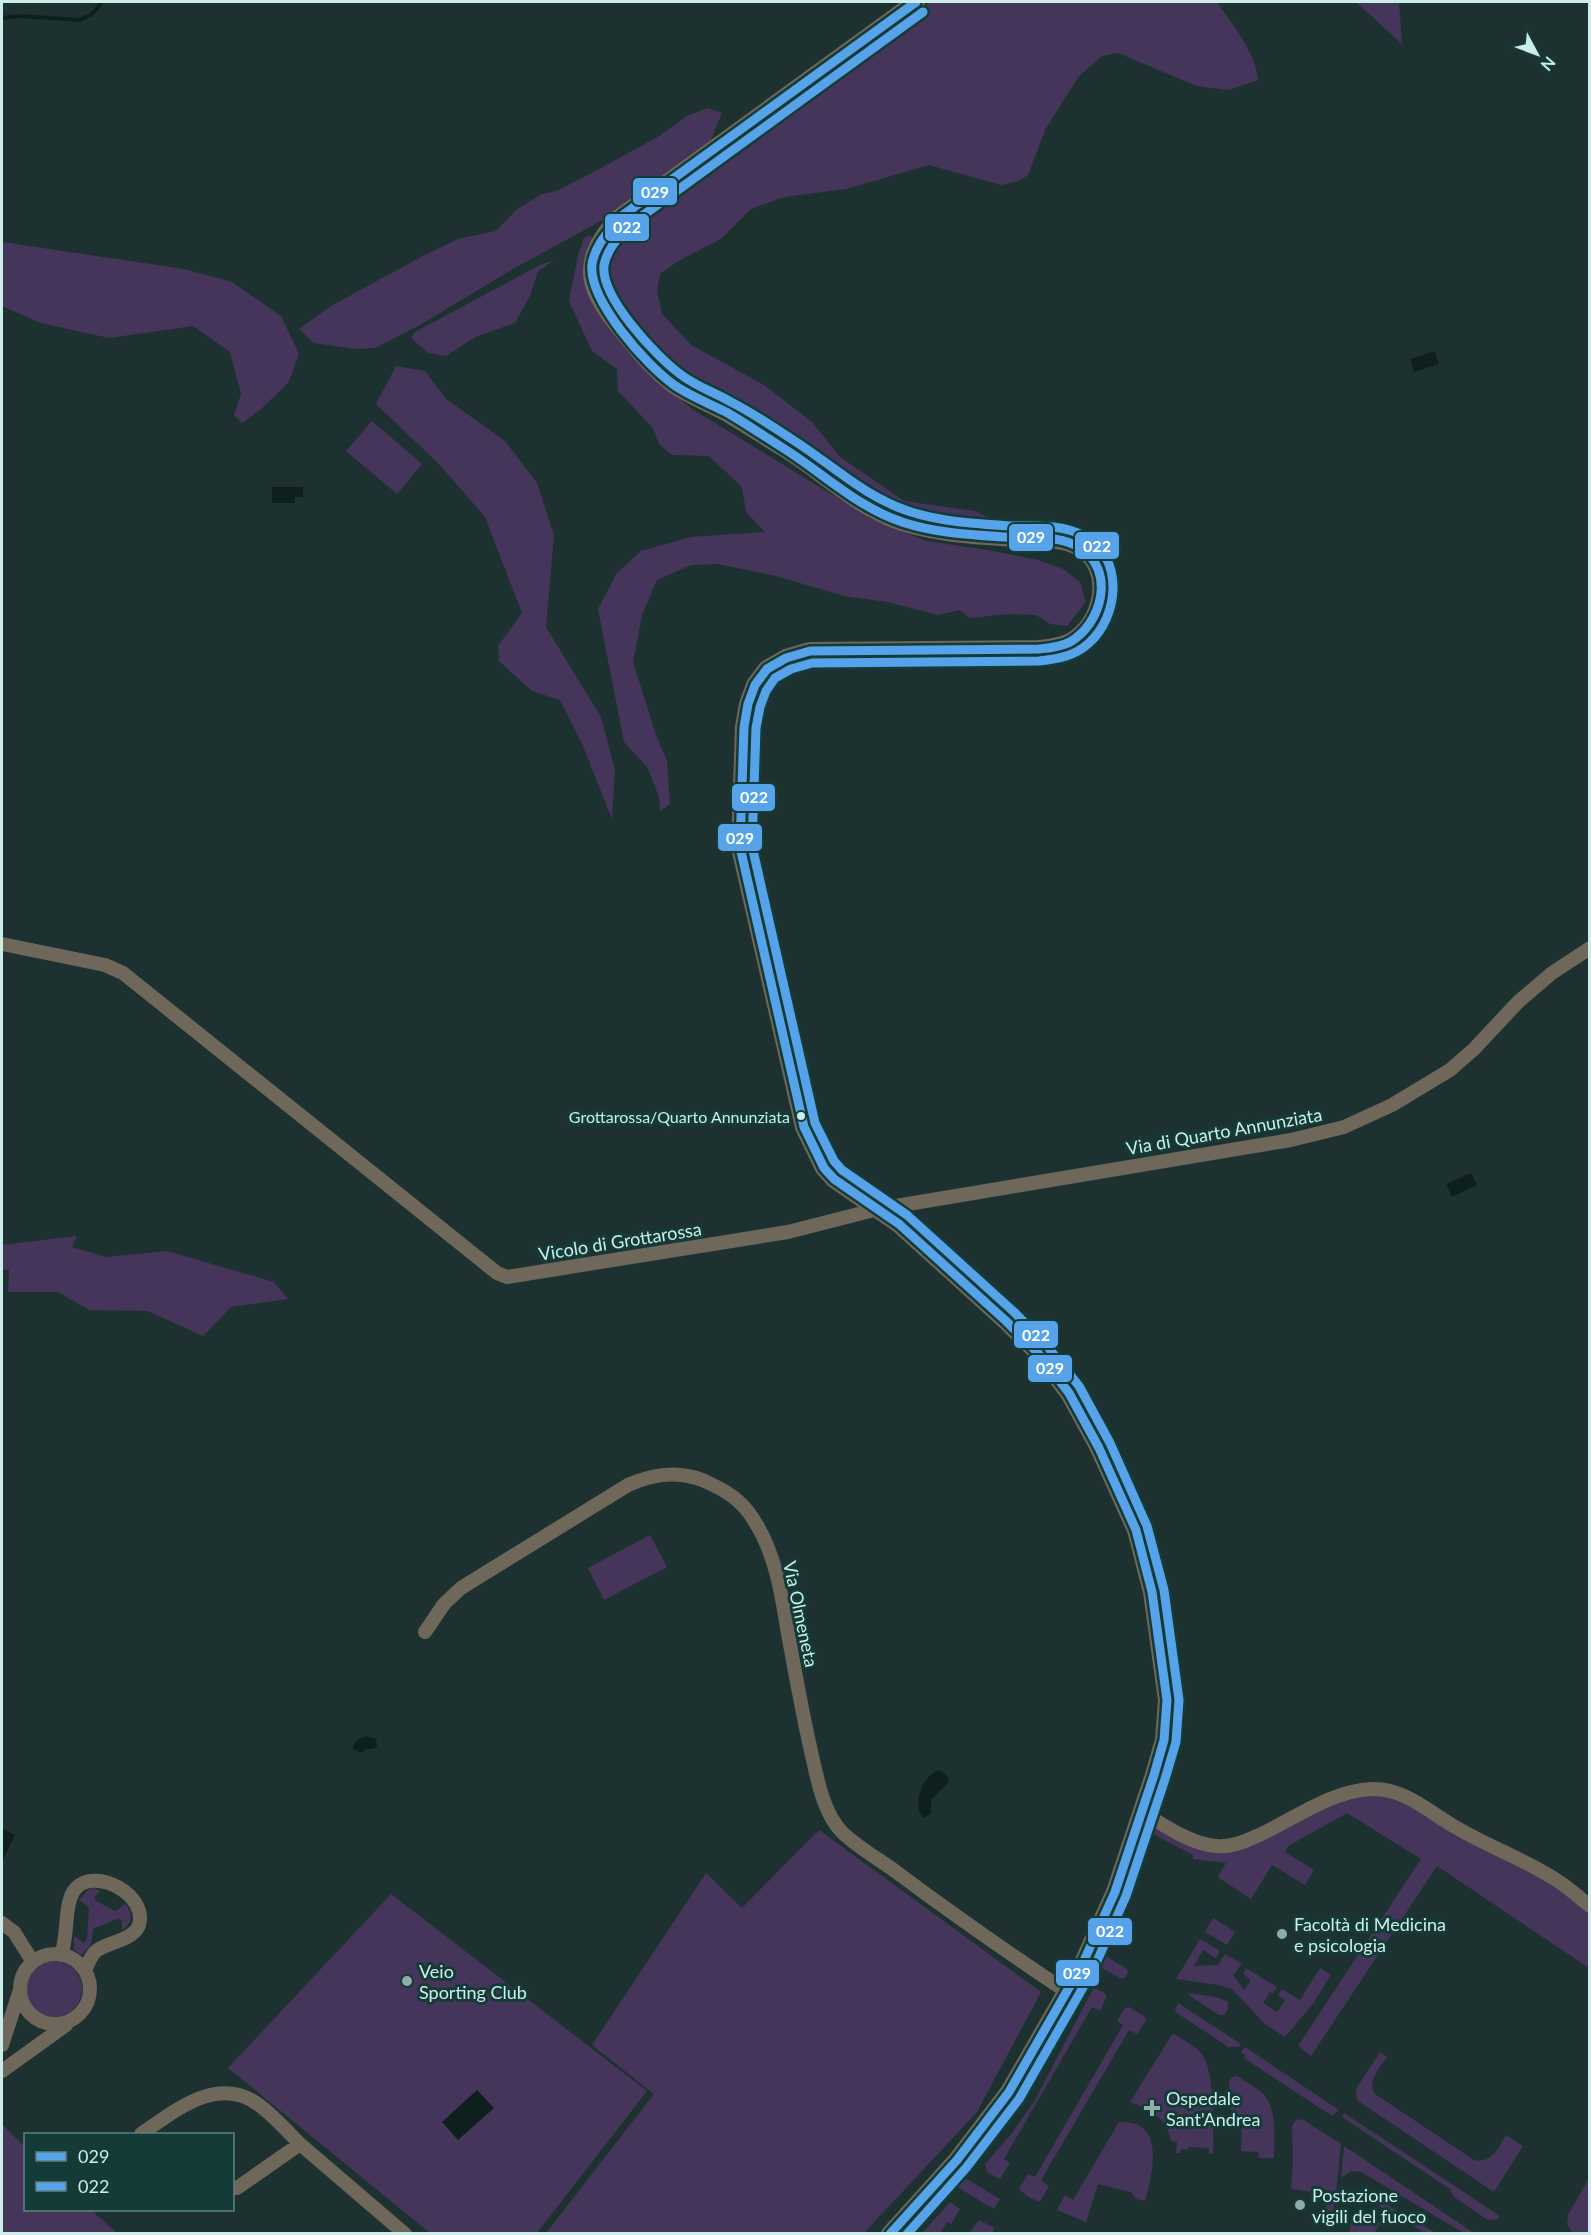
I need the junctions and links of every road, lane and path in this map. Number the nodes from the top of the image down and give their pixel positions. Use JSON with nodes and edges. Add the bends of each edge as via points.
{"nodes":[{"id":1,"x":916,"y":2,"type":"edge"},
{"id":2,"x":2,"y":944,"type":"edge"},
{"id":3,"x":1590,"y":948,"type":"edge"},
{"id":4,"x":878,"y":1209,"type":"junction"},
{"id":5,"x":425,"y":1632,"type":"dead end"},
{"id":6,"x":1142,"y":1812,"type":"junction"},
{"id":7,"x":1590,"y":1906,"type":"edge"},
{"id":8,"x":2,"y":1923,"type":"edge"},
{"id":9,"x":60,"y":1955,"type":"junction"},
{"id":10,"x":33,"y":1962,"type":"junction"},
{"id":11,"x":85,"y":1971,"type":"junction"},
{"id":12,"x":1067,"y":1992,"type":"junction"},
{"id":13,"x":19,"y":1993,"type":"junction"},
{"id":14,"x":70,"y":2022,"type":"junction"},
{"id":15,"x":2,"y":2045,"type":"edge"},
{"id":16,"x":2,"y":2071,"type":"edge"},
{"id":17,"x":143,"y":2133,"type":"edge"},
{"id":18,"x":300,"y":2144,"type":"junction"},
{"id":19,"x":237,"y":2188,"type":"dead end"},
{"id":20,"x":405,"y":2234,"type":"edge"},
{"id":21,"x":890,"y":2234,"type":"edge"}],
"edges":[{"from":1,"to":4,"type":"street","via":[[619,218],[596,247],[593,270],[595,291],[606,311],[648,361],[674,384],[815,468],[859,502],[902,522],[955,533],[1058,541],[1080,547],[1100,570],[1102,592],[1097,612],[1084,630],[1064,644],[1039,649],[810,651],[767,669],[748,704],[740,847],[804,1127],[824,1168]]},
{"from":2,"to":4,"type":"street","name":"Vicolo di Grottarossa","via":[[105,965],[123,973],[497,1273],[507,1277],[788,1232]]},
{"from":3,"to":4,"type":"street","name":"Via di Quarto Annunziata","via":[[1526,995],[1450,1070],[1392,1105],[1344,1127],[1291,1140]]},
{"from":4,"to":6,"type":"street","via":[[1006,1321],[1052,1370],[1069,1392],[1099,1448],[1136,1530],[1152,1592],[1167,1700],[1164,1740]]},
{"from":5,"to":12,"type":"street","name":"Via Olmeneta","via":[[444,1604],[461,1588],[628,1485],[672,1474],[707,1481],[734,1497],[751,1515],[775,1570],[822,1797],[840,1830]]},
{"from":6,"to":7,"type":"street","via":[[1196,1841],[1224,1846],[1252,1838],[1338,1795],[1372,1789],[1392,1791],[1535,1867]]},
{"from":6,"to":12,"type":"street","via":[[1115,1892]]},
{"from":8,"to":10,"type":"street","via":[[14,1932]]},
{"from":9,"to":10,"type":"street","via":[[43,1956]]},
{"from":9,"to":11,"type":"street","via":[[77,1962]]},
{"from":9,"to":11,"type":"street","via":[[66,1938],[70,1897],[80,1885],[99,1880],[130,1895],[139,1909],[134,1933],[96,1950]]},
{"from":10,"to":13,"type":"street","via":[[20,1981]]},
{"from":11,"to":14,"type":"street","via":[[90,1994],[87,2005]]},
{"from":12,"to":21,"type":"street","via":[[1010,2092],[957,2160]]},
{"from":13,"to":14,"type":"street","via":[[28,2014],[37,2020],[59,2025]]},
{"from":13,"to":15,"type":"street"},
{"from":14,"to":16,"type":"street"},
{"from":17,"to":18,"type":"street","via":[[193,2101],[213,2093],[228,2093],[258,2103]]},
{"from":18,"to":19,"type":"street"},
{"from":18,"to":20,"type":"street"}]}
